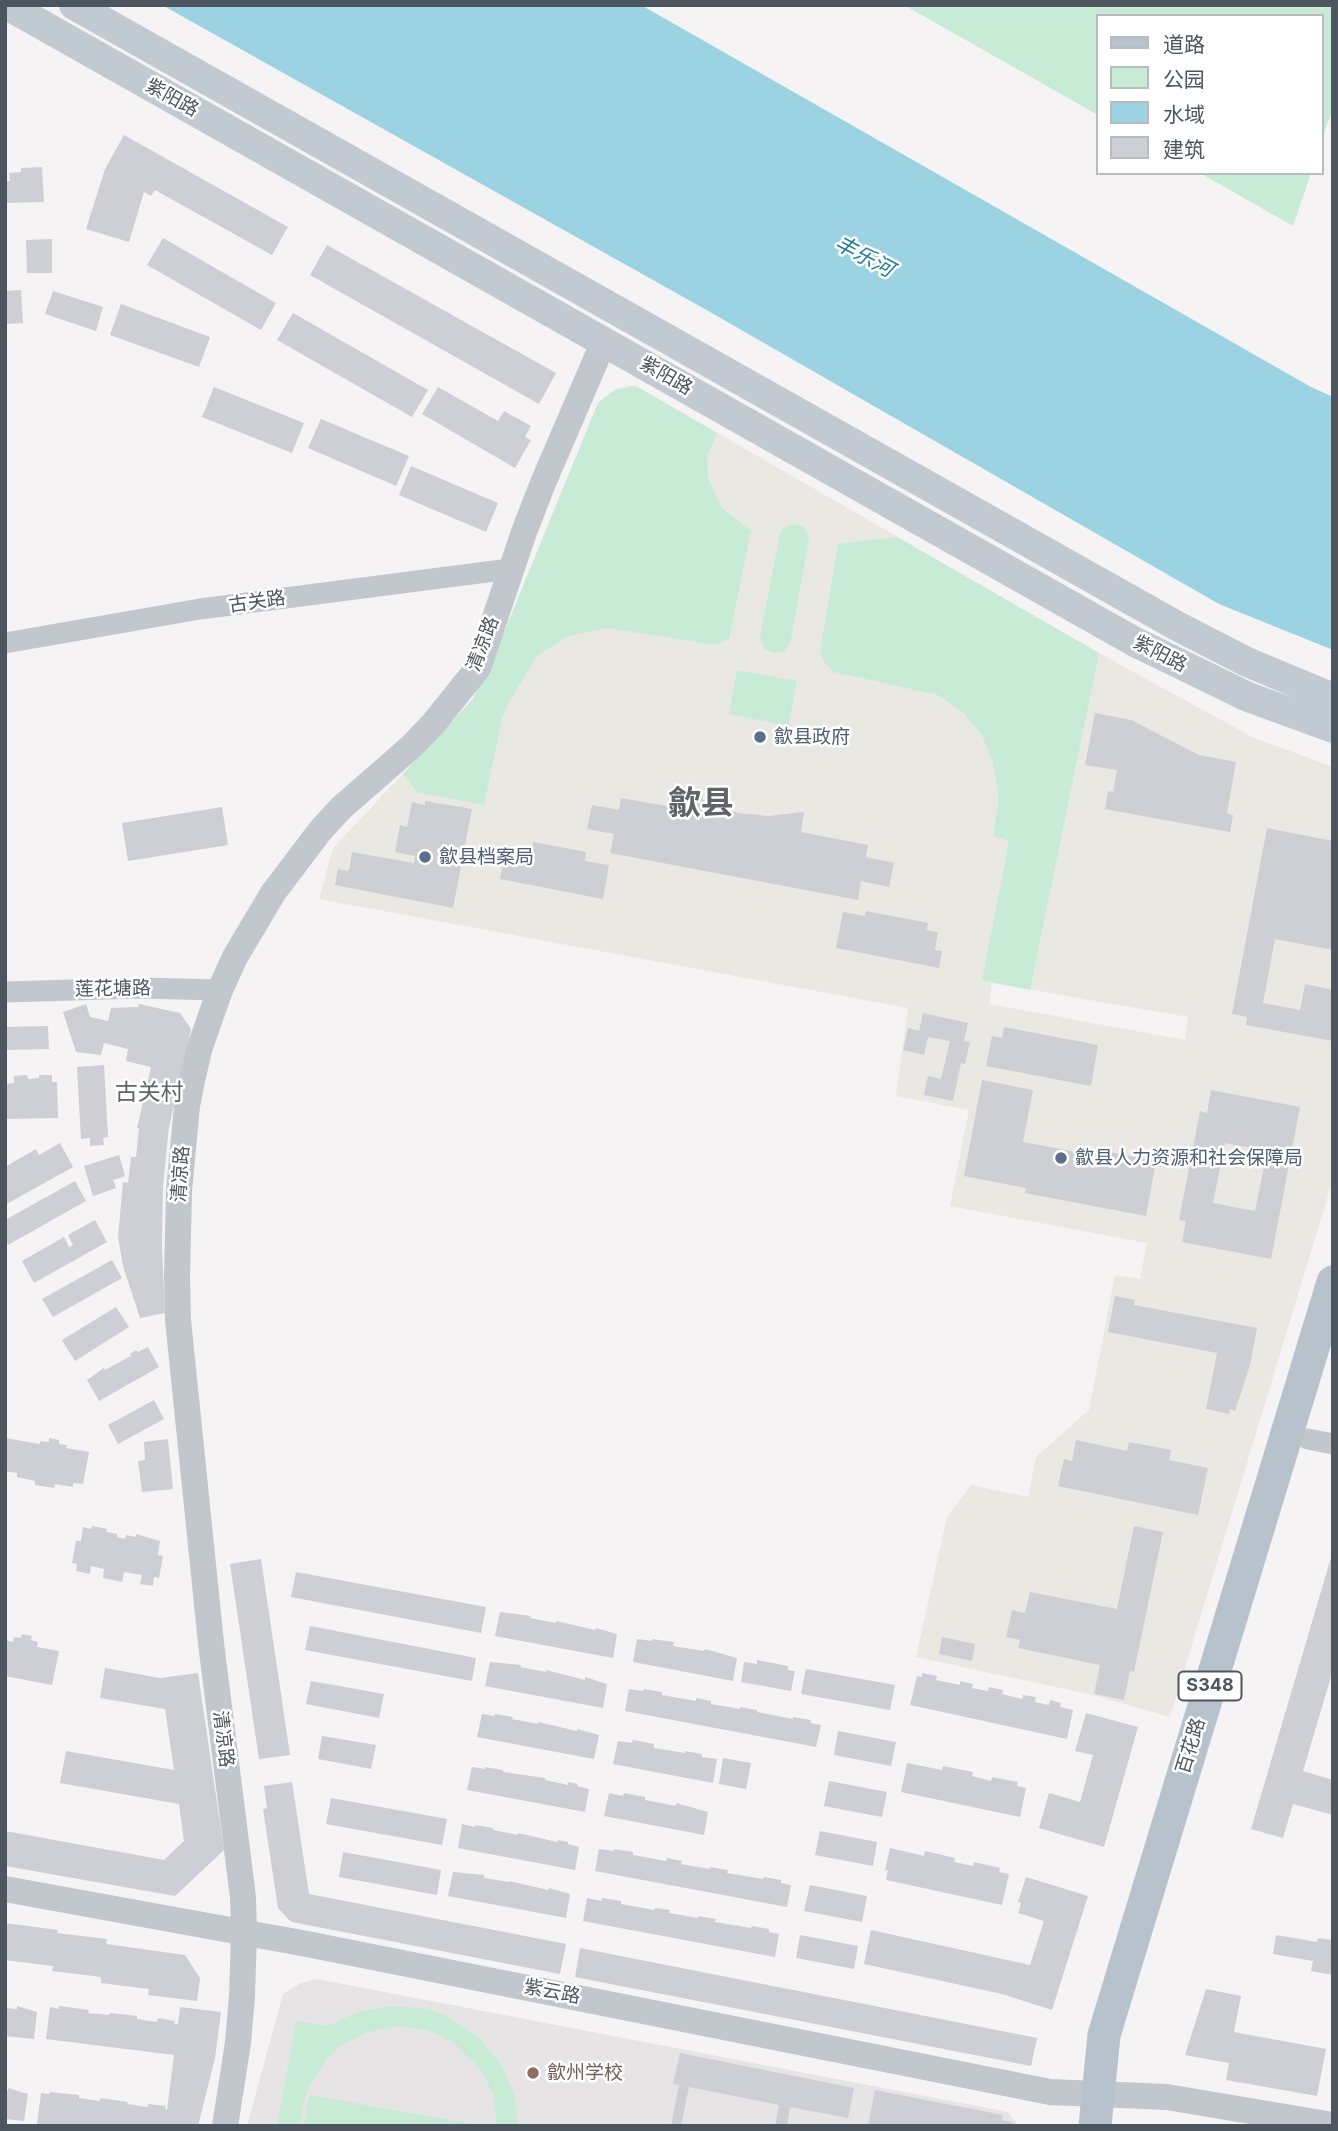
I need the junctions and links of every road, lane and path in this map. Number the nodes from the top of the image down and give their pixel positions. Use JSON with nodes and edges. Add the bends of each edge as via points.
{"nodes":[{"id":1,"x":7,"y":5,"type":"edge"},
{"id":2,"x":74,"y":5,"type":"edge"},
{"id":3,"x":604,"y":341,"type":"junction"},
{"id":4,"x":510,"y":569,"type":"junction"},
{"id":5,"x":5,"y":643,"type":"edge"},
{"id":6,"x":1333,"y":698,"type":"edge"},
{"id":7,"x":1333,"y":728,"type":"edge"},
{"id":8,"x":220,"y":990,"type":"junction"},
{"id":9,"x":5,"y":992,"type":"edge"},
{"id":10,"x":1333,"y":1282,"type":"edge"},
{"id":11,"x":1333,"y":1356,"type":"edge"},
{"id":12,"x":1320,"y":1441,"type":"edge"},
{"id":13,"x":5,"y":1889,"type":"edge"},
{"id":14,"x":244,"y":1933,"type":"junction"},
{"id":15,"x":1098,"y":2093,"type":"junction"},
{"id":16,"x":1333,"y":2125,"type":"edge"},
{"id":17,"x":225,"y":2126,"type":"edge"},
{"id":18,"x":1095,"y":2126,"type":"edge"}],
"edges":[{"from":1,"to":3,"type":"main road","name":"紫阳路"},
{"from":2,"to":6,"type":"main road","name":"紫阳路","via":[[1177,626]]},
{"from":3,"to":4,"type":"street","name":"清凉路"},
{"from":3,"to":7,"type":"main road","name":"紫阳路","via":[[1135,642],[1248,697]]},
{"from":4,"to":5,"type":"street","name":"古关路","via":[[200,609]]},
{"from":4,"to":8,"type":"street","name":"清凉路","via":[[478,668],[433,724],[320,831],[253,924]]},
{"from":8,"to":9,"type":"street","name":"莲花塘路"},
{"from":8,"to":14,"type":"street","name":"清凉路","via":[[200,1047],[187,1106],[177,1277],[182,1363]]},
{"from":10,"to":15,"type":"main road","name":"百花路","number":"S348","via":[[1104,2035]]},
{"from":11,"to":12,"type":"main road","name":"百花路","number":"S348"},
{"from":12,"to":15,"type":"main road","name":"百花路","number":"S348","via":[[1124,2041]]},
{"from":13,"to":14,"type":"street","name":"紫云路"},
{"from":14,"to":15,"type":"street","name":"紫云路","via":[[1050,2092]]},
{"from":14,"to":17,"type":"street","name":"清凉路","via":[[238,2043]]},
{"from":15,"to":16,"type":"street","name":"紫云路","via":[[1167,2097]]},
{"from":15,"to":18,"type":"main road","name":"百花路","number":"S348"}]}
